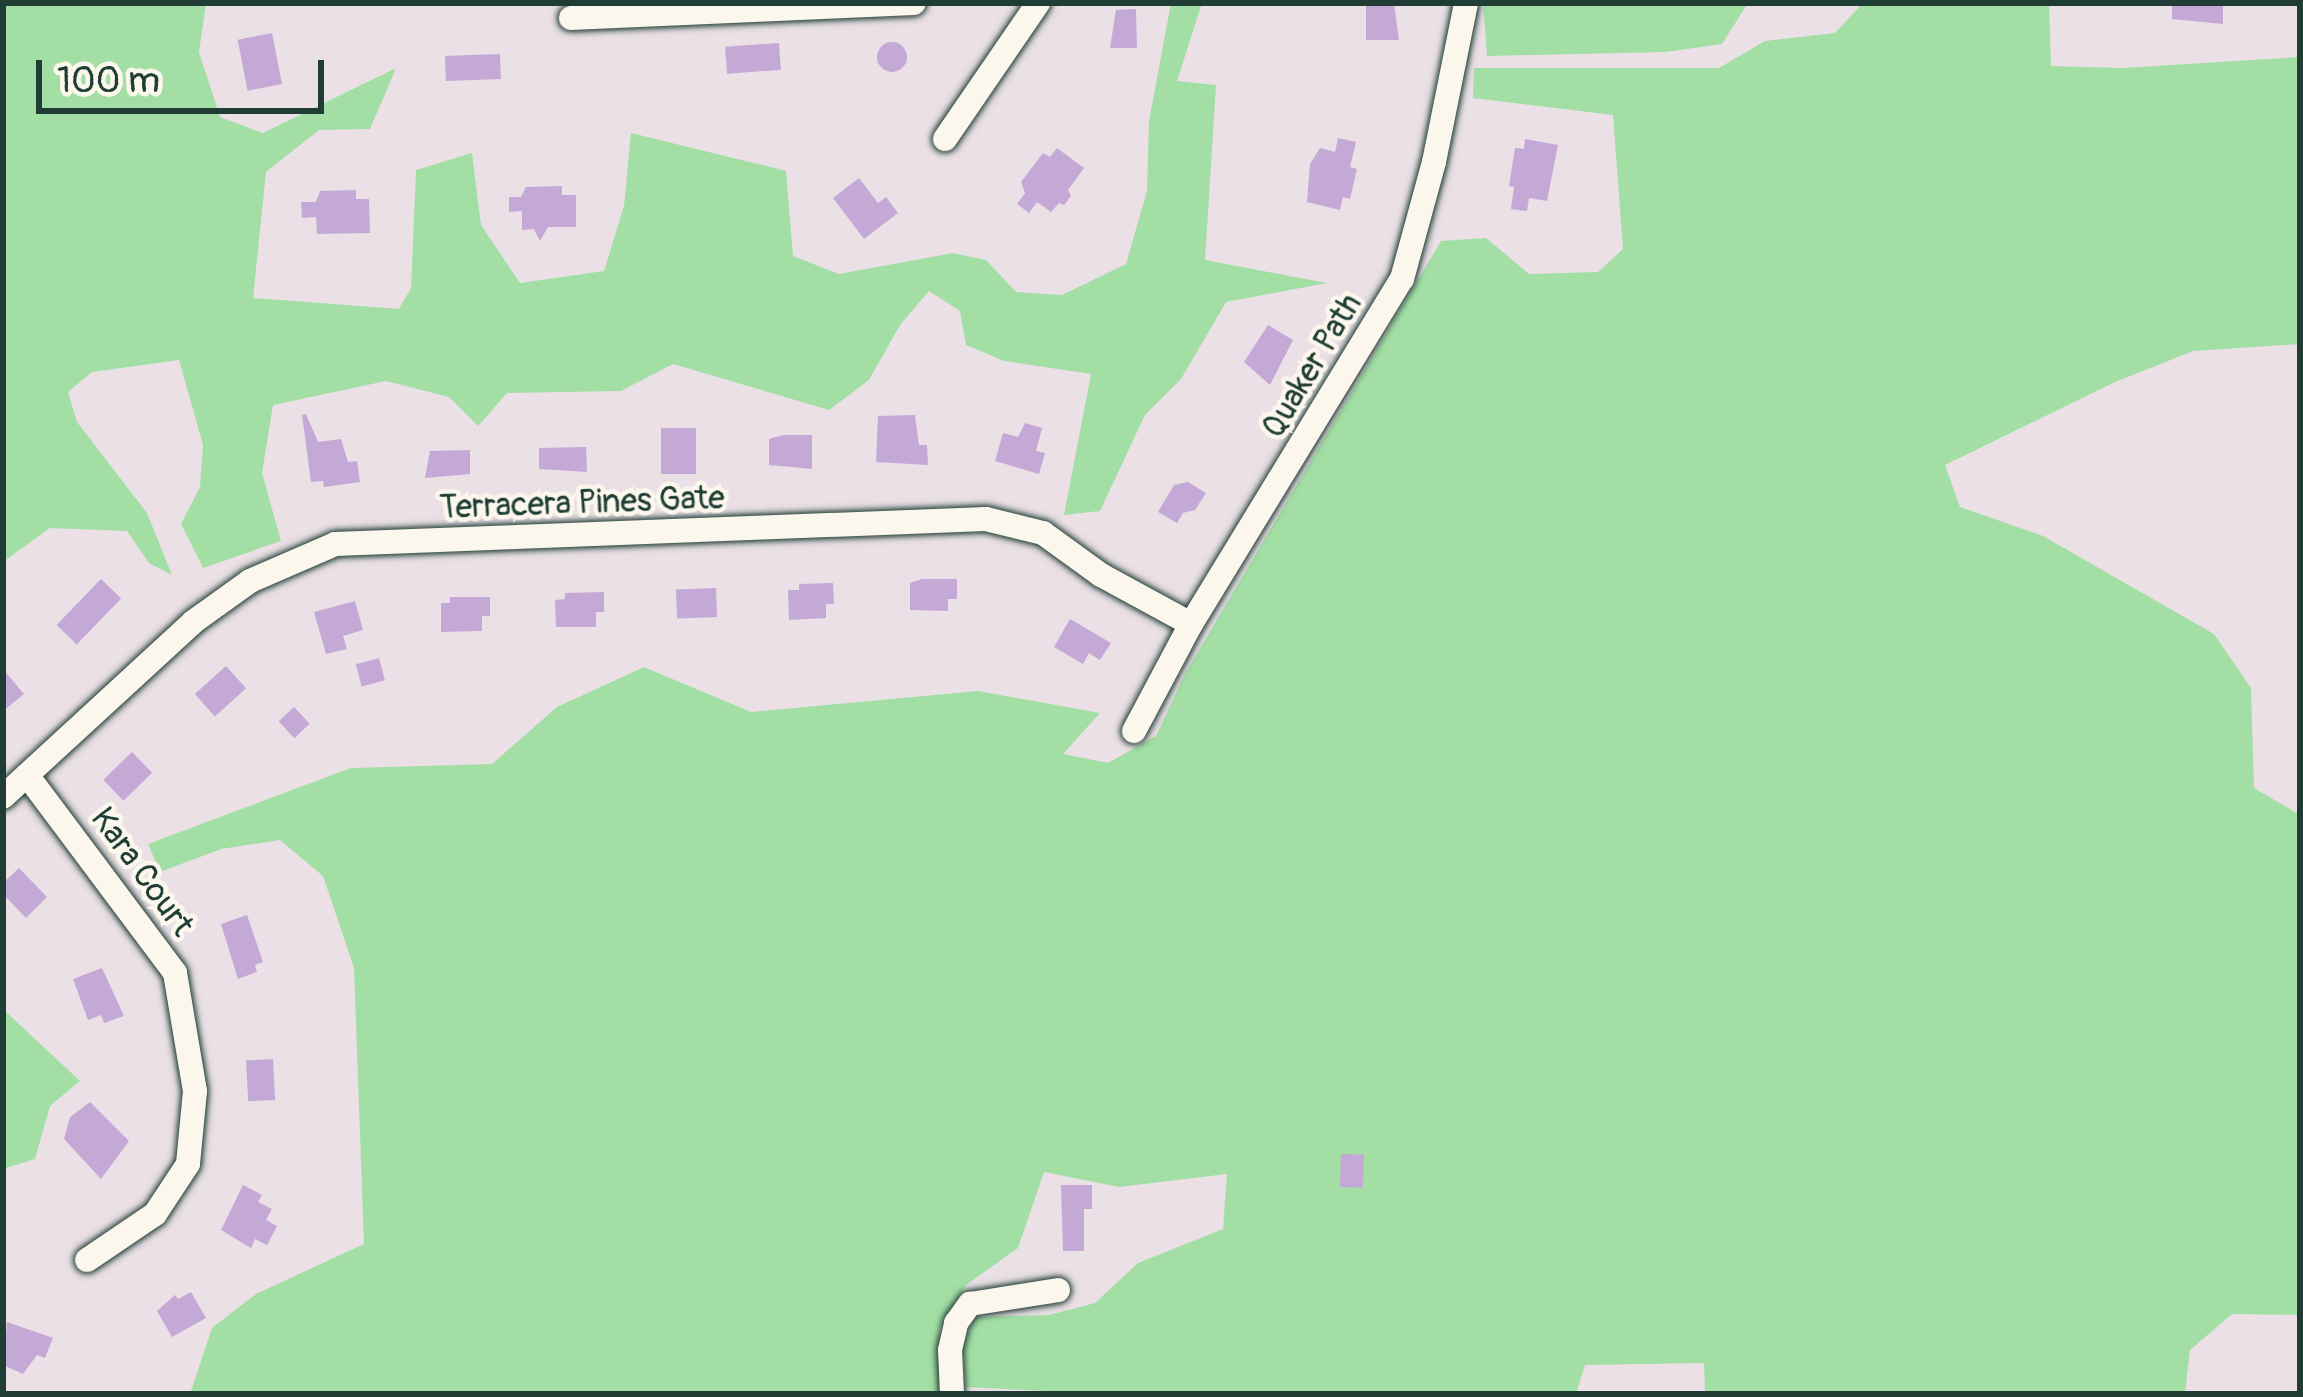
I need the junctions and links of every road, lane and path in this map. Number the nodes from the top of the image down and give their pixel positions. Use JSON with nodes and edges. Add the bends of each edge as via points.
{"nodes":[{"id":1,"x":914,"y":3,"type":"edge"},
{"id":2,"x":1038,"y":3,"type":"edge"},
{"id":3,"x":1466,"y":3,"type":"edge"},
{"id":4,"x":571,"y":17,"type":"dead end"},
{"id":5,"x":945,"y":139,"type":"dead end"},
{"id":6,"x":1191,"y":624,"type":"junction"},
{"id":7,"x":1134,"y":731,"type":"dead end"},
{"id":8,"x":27,"y":775,"type":"junction"},
{"id":9,"x":3,"y":797,"type":"edge"},
{"id":10,"x":88,"y":1260,"type":"dead end"},
{"id":11,"x":1058,"y":1290,"type":"dead end"},
{"id":12,"x":952,"y":1394,"type":"edge"}],
"edges":[{"from":1,"to":4,"type":"street"},
{"from":2,"to":5,"type":"street"},
{"from":3,"to":6,"type":"street","name":"Quaker Path","via":[[1402,279]]},
{"from":6,"to":7,"type":"street","name":"Quaker Path"},
{"from":6,"to":8,"type":"street","name":"Terracera Pines Gate","via":[[1043,533],[986,519],[335,544],[250,581],[194,622]]},
{"from":8,"to":9,"type":"street","name":"Terracera Pines Gate"},
{"from":8,"to":10,"type":"street","name":"Kara Court","via":[[175,973],[195,1091],[188,1164],[155,1214]]},
{"from":11,"to":12,"type":"street","via":[[970,1304],[950,1350]]}]}
